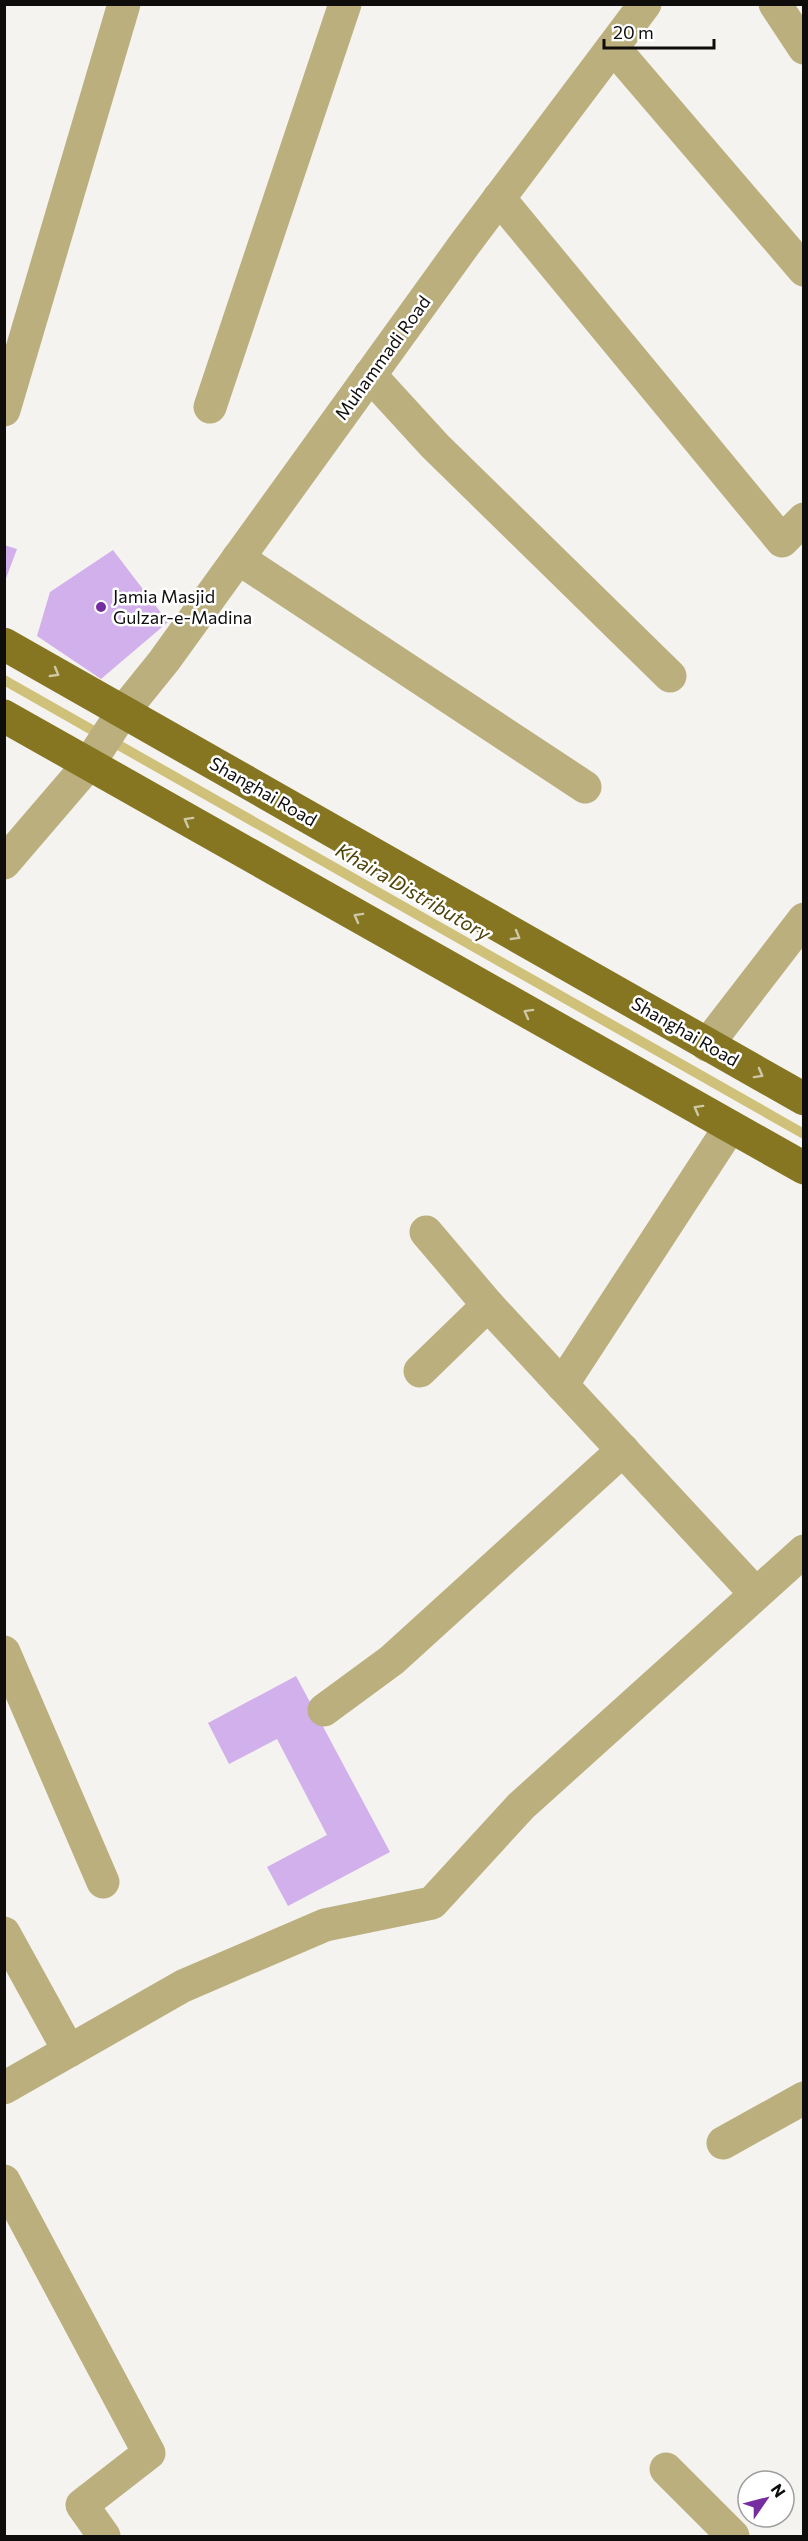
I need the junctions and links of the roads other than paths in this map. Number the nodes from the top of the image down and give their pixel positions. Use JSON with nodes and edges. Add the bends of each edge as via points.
{"nodes":[{"id":1,"x":124,"y":4,"type":"edge"},
{"id":2,"x":345,"y":4,"type":"edge"},
{"id":3,"x":645,"y":4,"type":"edge"},
{"id":4,"x":775,"y":4,"type":"edge"},
{"id":5,"x":613,"y":47,"type":"junction"},
{"id":6,"x":804,"y":48,"type":"edge"},
{"id":7,"x":499,"y":198,"type":"junction"},
{"id":8,"x":804,"y":270,"type":"edge"},
{"id":9,"x":370,"y":375,"type":"junction"},
{"id":10,"x":210,"y":407,"type":"dead end"},
{"id":11,"x":4,"y":410,"type":"edge"},
{"id":12,"x":804,"y":519,"type":"edge"},
{"id":13,"x":238,"y":558,"type":"junction"},
{"id":14,"x":4,"y":644,"type":"edge"},
{"id":15,"x":670,"y":676,"type":"dead end"},
{"id":16,"x":4,"y":716,"type":"edge"},
{"id":17,"x":106,"y":739,"type":"junction"},
{"id":18,"x":585,"y":787,"type":"dead end"},
{"id":19,"x":4,"y":863,"type":"edge"},
{"id":20,"x":804,"y":919,"type":"edge"},
{"id":21,"x":707,"y":1045,"type":"junction"},
{"id":22,"x":804,"y":1099,"type":"edge"},
{"id":23,"x":730,"y":1126,"type":"junction"},
{"id":24,"x":804,"y":1168,"type":"edge"},
{"id":25,"x":426,"y":1232,"type":"dead end"},
{"id":26,"x":488,"y":1305,"type":"junction"},
{"id":27,"x":420,"y":1371,"type":"dead end"},
{"id":28,"x":562,"y":1386,"type":"junction"},
{"id":29,"x":623,"y":1450,"type":"junction"},
{"id":30,"x":804,"y":1551,"type":"edge"},
{"id":31,"x":756,"y":1594,"type":"junction"},
{"id":32,"x":4,"y":1652,"type":"edge"},
{"id":33,"x":324,"y":1710,"type":"dead end"},
{"id":34,"x":103,"y":1882,"type":"dead end"},
{"id":35,"x":4,"y":1933,"type":"edge"},
{"id":36,"x":69,"y":2050,"type":"junction"},
{"id":37,"x":4,"y":2088,"type":"edge"},
{"id":38,"x":804,"y":2098,"type":"edge"},
{"id":39,"x":723,"y":2143,"type":"dead end"},
{"id":40,"x":4,"y":2181,"type":"edge"},
{"id":41,"x":666,"y":2469,"type":"dead end"},
{"id":42,"x":104,"y":2536,"type":"edge"},
{"id":43,"x":733,"y":2536,"type":"edge"}],
"edges":[{"from":1,"to":11,"type":"street"},
{"from":2,"to":10,"type":"street"},
{"from":3,"to":5,"type":"street","name":"Muhammadi Road"},
{"from":4,"to":6,"type":"street"},
{"from":5,"to":7,"type":"street","name":"Muhammadi Road"},
{"from":5,"to":8,"type":"street"},
{"from":7,"to":9,"type":"street","name":"Muhammadi Road"},
{"from":7,"to":12,"type":"street","via":[[782,541]]},
{"from":9,"to":13,"type":"street","name":"Muhammadi Road"},
{"from":9,"to":15,"type":"street","via":[[435,446]]},
{"from":13,"to":17,"type":"street","name":"Muhammadi Road"},
{"from":13,"to":18,"type":"street"},
{"from":14,"to":17,"type":"main road","name":"Shanghai Road","one_way":true},
{"from":16,"to":17,"type":"main road","name":"Shanghai Road"},
{"from":17,"to":19,"type":"street","name":"Muhammadi Road"},
{"from":17,"to":21,"type":"main road","name":"Shanghai Road","one_way":true},
{"from":23,"to":17,"type":"main road","name":"Shanghai Road","one_way":true},
{"from":20,"to":21,"type":"street"},
{"from":21,"to":22,"type":"main road","name":"Shanghai Road","one_way":true},
{"from":23,"to":24,"type":"main road","name":"Shanghai Road"},
{"from":23,"to":28,"type":"street"},
{"from":25,"to":26,"type":"street"},
{"from":26,"to":27,"type":"street"},
{"from":26,"to":28,"type":"street"},
{"from":28,"to":29,"type":"street"},
{"from":29,"to":31,"type":"street"},
{"from":29,"to":33,"type":"street","via":[[392,1660]]},
{"from":30,"to":31,"type":"street"},
{"from":31,"to":36,"type":"street","via":[[521,1806],[432,1903],[325,1925],[183,1986]]},
{"from":32,"to":34,"type":"street"},
{"from":35,"to":36,"type":"street"},
{"from":36,"to":37,"type":"street"},
{"from":38,"to":39,"type":"street"},
{"from":40,"to":42,"type":"street","via":[[149,2453],[82,2505]]},
{"from":41,"to":43,"type":"street"}]}
